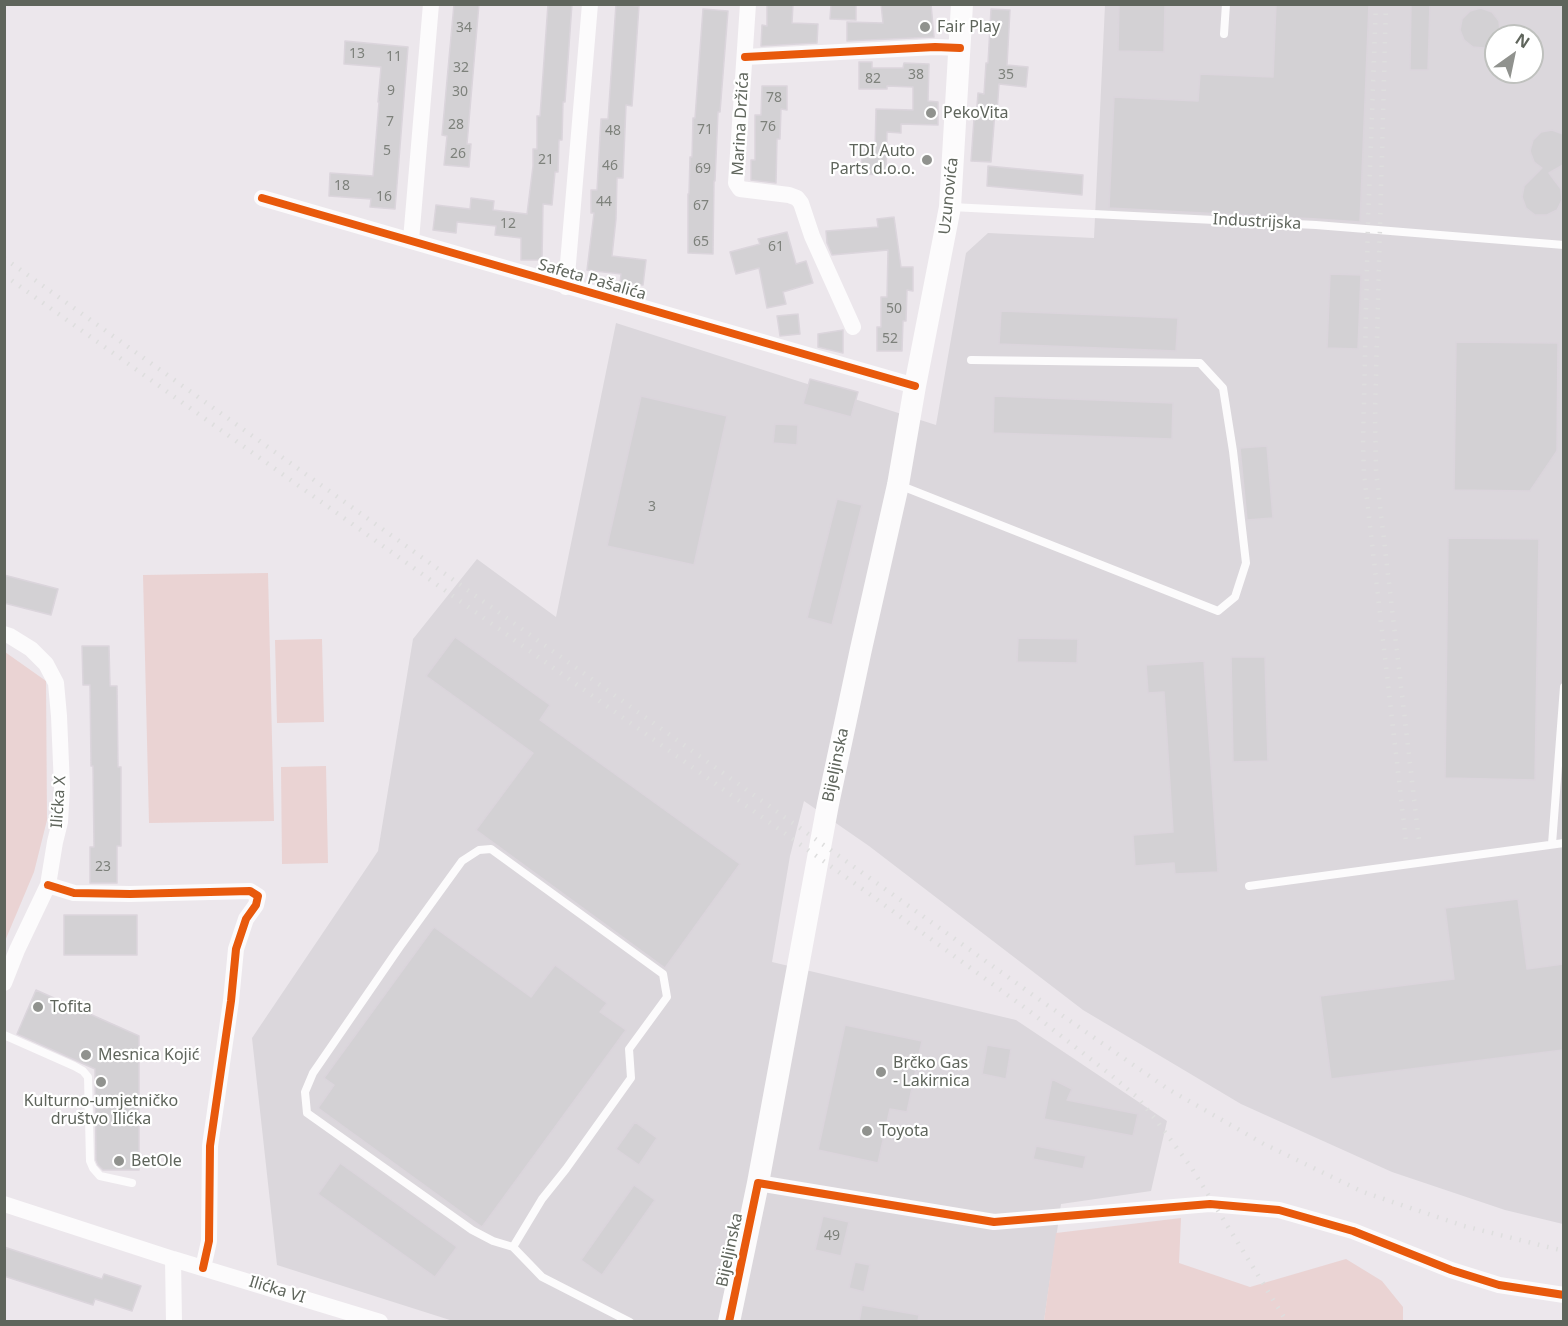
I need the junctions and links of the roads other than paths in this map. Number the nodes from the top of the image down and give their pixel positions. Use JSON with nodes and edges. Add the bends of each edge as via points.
{"nodes":[{"id":1,"x":431,"y":4,"type":"edge"},
{"id":2,"x":590,"y":4,"type":"edge"},
{"id":3,"x":748,"y":4,"type":"edge"},
{"id":4,"x":962,"y":4,"type":"edge"},
{"id":5,"x":1226,"y":4,"type":"edge"},
{"id":6,"x":1224,"y":34,"type":"dead end"},
{"id":7,"x":960,"y":48,"type":"junction"},
{"id":8,"x":744,"y":57,"type":"junction"},
{"id":9,"x":262,"y":198,"type":"dead end"},
{"id":10,"x":950,"y":207,"type":"junction"},
{"id":11,"x":411,"y":240,"type":"junction"},
{"id":12,"x":1563,"y":245,"type":"edge"},
{"id":13,"x":566,"y":287,"type":"junction"},
{"id":14,"x":853,"y":327,"type":"dead end"},
{"id":15,"x":971,"y":360,"type":"dead end"},
{"id":16,"x":915,"y":386,"type":"junction"},
{"id":17,"x":898,"y":485,"type":"junction"},
{"id":18,"x":4,"y":634,"type":"edge"},
{"id":19,"x":1563,"y":687,"type":"edge"},
{"id":20,"x":1563,"y":843,"type":"edge"},
{"id":21,"x":1552,"y":844,"type":"junction"},
{"id":22,"x":48,"y":885,"type":"junction"},
{"id":23,"x":1249,"y":886,"type":"dead end"},
{"id":24,"x":4,"y":983,"type":"edge"},
{"id":25,"x":4,"y":1035,"type":"edge"},
{"id":26,"x":132,"y":1183,"type":"dead end"},
{"id":27,"x":758,"y":1183,"type":"junction"},
{"id":28,"x":4,"y":1203,"type":"edge"},
{"id":29,"x":513,"y":1247,"type":"junction"},
{"id":30,"x":173,"y":1259,"type":"junction"},
{"id":31,"x":202,"y":1268,"type":"junction"},
{"id":32,"x":1563,"y":1295,"type":"edge"},
{"id":33,"x":174,"y":1322,"type":"edge"},
{"id":34,"x":380,"y":1322,"type":"edge"},
{"id":35,"x":630,"y":1322,"type":"edge"},
{"id":36,"x":729,"y":1322,"type":"edge"}],
"edges":[{"from":1,"to":11,"type":"street"},
{"from":2,"to":13,"type":"street"},
{"from":3,"to":8,"type":"street","name":"Marina Držića"},
{"from":4,"to":7,"type":"main road","name":"Uzunovića"},
{"from":5,"to":6,"type":"lane"},
{"from":7,"to":8,"type":"street"},
{"from":7,"to":10,"type":"main road","name":"Uzunovića"},
{"from":8,"to":14,"type":"street","name":"Marina Držića","via":[[736,183],[740,189],[797,198]]},
{"from":9,"to":11,"type":"street","name":"Safeta Pašalića"},
{"from":10,"to":12,"type":"lane","name":"Industrijska","via":[[1316,225]]},
{"from":10,"to":16,"type":"main road","name":"Uzunovića"},
{"from":11,"to":13,"type":"street","name":"Safeta Pašalića"},
{"from":13,"to":16,"type":"street","name":"Safeta Pašalića"},
{"from":15,"to":17,"type":"lane","via":[[1200,363],[1223,388],[1233,452],[1245,562],[1235,597],[1218,611]]},
{"from":16,"to":17,"type":"main road","name":"Bijeljinska"},
{"from":17,"to":27,"type":"main road","name":"Bijeljinska","via":[[828,804]]},
{"from":18,"to":22,"type":"street","name":"Ilićka X","via":[[31,649],[46,664],[56,683],[62,787]]},
{"from":19,"to":21,"type":"lane"},
{"from":20,"to":21,"type":"lane"},
{"from":21,"to":23,"type":"lane"},
{"from":22,"to":24,"type":"street","name":"Ilićka X"},
{"from":22,"to":31,"type":"street","via":[[74,893],[250,891],[258,896],[236,949],[210,1146],[209,1241]]},
{"from":25,"to":26,"type":"lane","via":[[83,1071],[88,1077],[93,1168],[100,1176]]},
{"from":27,"to":32,"type":"street","via":[[994,1222],[1210,1204],[1279,1210],[1353,1231],[1499,1285]]},
{"from":27,"to":36,"type":"main road","name":"Bijeljinska"},
{"from":28,"to":30,"type":"street","name":"Ilićka VI"},
{"from":29,"to":29,"type":"lane","via":[[472,1230],[307,1113],[305,1092],[313,1073],[462,861],[479,850],[490,849],[663,974],[667,997],[629,1049],[631,1078],[542,1200]]},
{"from":29,"to":35,"type":"lane","via":[[542,1277]]},
{"from":30,"to":31,"type":"street","name":"Ilićka VI"},
{"from":30,"to":33,"type":"street"},
{"from":31,"to":34,"type":"street","name":"Ilićka VI"}]}
